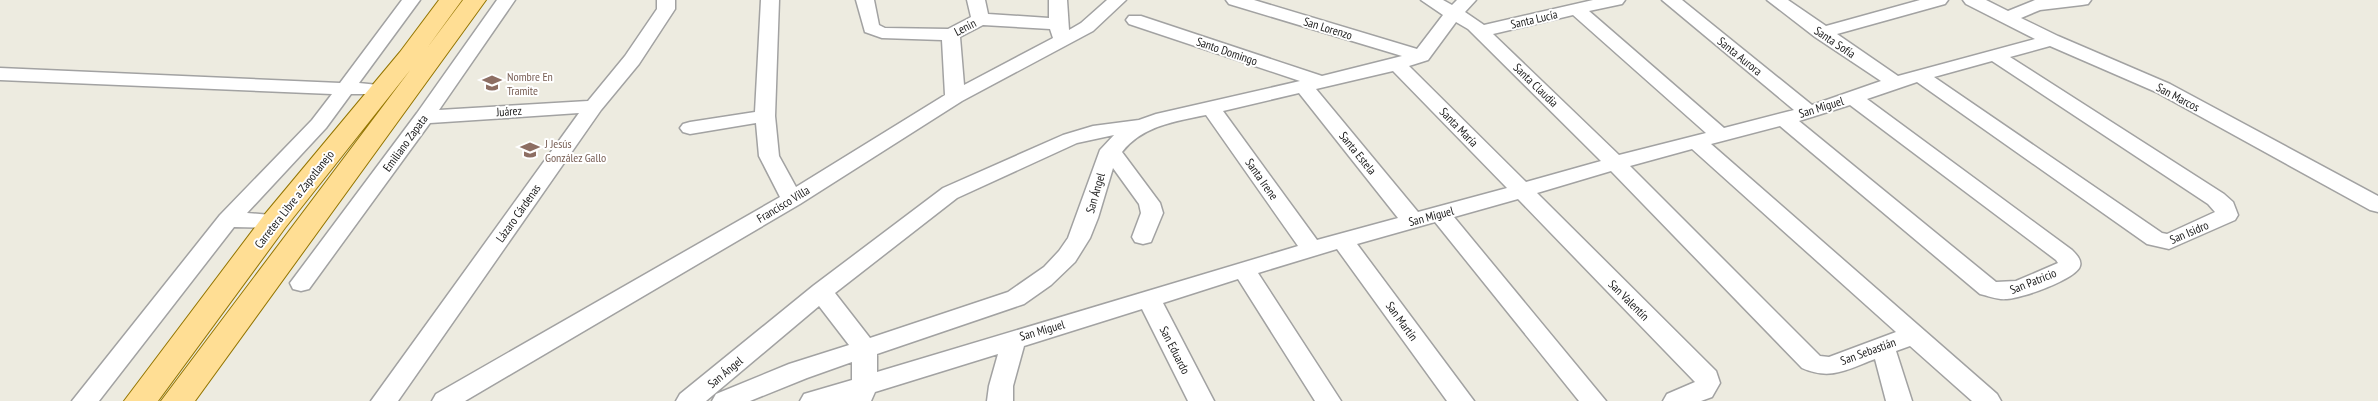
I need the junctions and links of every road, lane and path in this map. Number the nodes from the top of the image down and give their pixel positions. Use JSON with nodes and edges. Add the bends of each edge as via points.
{"nodes":[{"id":1,"x":411,"y":0,"type":"edge"},
{"id":2,"x":451,"y":0,"type":"edge"},
{"id":3,"x":475,"y":0,"type":"edge"},
{"id":4,"x":506,"y":0,"type":"edge"},
{"id":5,"x":666,"y":0,"type":"edge"},
{"id":6,"x":770,"y":0,"type":"edge"},
{"id":7,"x":865,"y":0,"type":"edge"},
{"id":8,"x":976,"y":0,"type":"edge"},
{"id":9,"x":1058,"y":0,"type":"edge"},
{"id":10,"x":1117,"y":0,"type":"edge"},
{"id":11,"x":1235,"y":0,"type":"edge"},
{"id":12,"x":1430,"y":0,"type":"edge"},
{"id":13,"x":1616,"y":0,"type":"edge"},
{"id":14,"x":1671,"y":0,"type":"edge"},
{"id":15,"x":1776,"y":0,"type":"edge"},
{"id":16,"x":1939,"y":0,"type":"edge"},
{"id":17,"x":1972,"y":0,"type":"edge"},
{"id":18,"x":2082,"y":0,"type":"edge"},
{"id":19,"x":1462,"y":5,"type":"edge"},
{"id":20,"x":1576,"y":9,"type":"junction"},
{"id":21,"x":2006,"y":18,"type":"junction"},
{"id":22,"x":980,"y":19,"type":"junction"},
{"id":23,"x":1134,"y":20,"type":"dead end"},
{"id":24,"x":1481,"y":32,"type":"junction"},
{"id":25,"x":1060,"y":33,"type":"junction"},
{"id":26,"x":1821,"y":33,"type":"junction"},
{"id":27,"x":951,"y":35,"type":"junction"},
{"id":28,"x":2052,"y":40,"type":"junction"},
{"id":29,"x":1421,"y":56,"type":"junction"},
{"id":30,"x":1996,"y":56,"type":"junction"},
{"id":31,"x":1396,"y":64,"type":"junction"},
{"id":32,"x":0,"y":74,"type":"edge"},
{"id":33,"x":1919,"y":75,"type":"junction"},
{"id":34,"x":1896,"y":83,"type":"junction"},
{"id":35,"x":1312,"y":85,"type":"junction"},
{"id":36,"x":345,"y":89,"type":"junction"},
{"id":37,"x":381,"y":90,"type":"junction"},
{"id":38,"x":955,"y":97,"type":"junction"},
{"id":39,"x":1854,"y":98,"type":"junction"},
{"id":40,"x":594,"y":106,"type":"junction"},
{"id":41,"x":1212,"y":109,"type":"junction"},
{"id":42,"x":1809,"y":112,"type":"junction"},
{"id":43,"x":765,"y":116,"type":"junction"},
{"id":44,"x":424,"y":117,"type":"junction"},
{"id":45,"x":1783,"y":118,"type":"junction"},
{"id":46,"x":319,"y":124,"type":"junction"},
{"id":47,"x":354,"y":124,"type":"junction"},
{"id":48,"x":1138,"y":126,"type":"junction"},
{"id":49,"x":690,"y":128,"type":"dead end"},
{"id":50,"x":1720,"y":134,"type":"junction"},
{"id":51,"x":1695,"y":142,"type":"junction"},
{"id":52,"x":1110,"y":150,"type":"junction"},
{"id":53,"x":1615,"y":162,"type":"junction"},
{"id":54,"x":1521,"y":191,"type":"junction"},
{"id":55,"x":792,"y":200,"type":"junction"},
{"id":56,"x":2378,"y":205,"type":"edge"},
{"id":57,"x":1440,"y":214,"type":"junction"},
{"id":58,"x":228,"y":220,"type":"junction"},
{"id":59,"x":1412,"y":220,"type":"junction"},
{"id":60,"x":275,"y":221,"type":"junction"},
{"id":61,"x":1143,"y":238,"type":"dead end"},
{"id":62,"x":1343,"y":241,"type":"junction"},
{"id":63,"x":1312,"y":249,"type":"junction"},
{"id":64,"x":1244,"y":270,"type":"junction"},
{"id":65,"x":301,"y":284,"type":"dead end"},
{"id":66,"x":821,"y":292,"type":"junction"},
{"id":67,"x":1149,"y":299,"type":"junction"},
{"id":68,"x":1914,"y":334,"type":"junction"},
{"id":69,"x":1014,"y":338,"type":"junction"},
{"id":70,"x":1883,"y":346,"type":"junction"},
{"id":71,"x":865,"y":348,"type":"junction"},
{"id":72,"x":861,"y":394,"type":"edge"},
{"id":73,"x":85,"y":401,"type":"edge"},
{"id":74,"x":140,"y":401,"type":"edge"},
{"id":75,"x":176,"y":401,"type":"edge"},
{"id":76,"x":384,"y":401,"type":"edge"},
{"id":77,"x":445,"y":401,"type":"edge"},
{"id":78,"x":689,"y":401,"type":"edge"},
{"id":79,"x":725,"y":401,"type":"edge"},
{"id":80,"x":812,"y":401,"type":"edge"},
{"id":81,"x":1000,"y":401,"type":"edge"},
{"id":82,"x":1202,"y":401,"type":"edge"},
{"id":83,"x":1328,"y":401,"type":"edge"},
{"id":84,"x":1461,"y":401,"type":"edge"},
{"id":85,"x":1593,"y":401,"type":"edge"},
{"id":86,"x":1676,"y":401,"type":"edge"},
{"id":87,"x":1899,"y":401,"type":"edge"},
{"id":88,"x":1988,"y":401,"type":"edge"}],
"edges":[{"from":1,"to":36,"type":"street"},
{"from":2,"to":37,"type":"main road","name":"Carretera Libre a Zapotlanejo"},
{"from":3,"to":75,"type":"main road","name":"Carretera Libre a Zapotlanejo"},
{"from":4,"to":44,"type":"street","name":"Emiliano Zapata"},
{"from":5,"to":40,"type":"street","name":"Lázaro Cárdenas","via":[[666,9],[632,60]]},
{"from":6,"to":43,"type":"street"},
{"from":7,"to":27,"type":"street","name":"Lenin","via":[[871,28],[882,33]]},
{"from":8,"to":22,"type":"street"},
{"from":9,"to":25,"type":"street"},
{"from":10,"to":25,"type":"street","name":"Francisco Villa","via":[[1087,27]]},
{"from":11,"to":29,"type":"street","name":"San Lorenzo"},
{"from":12,"to":19,"type":"street","name":"Santa Claudia"},
{"from":13,"to":20,"type":"street","name":"Santa Lucía"},
{"from":14,"to":42,"type":"street","name":"Santa Aurora"},
{"from":15,"to":26,"type":"street","name":"Santa Sofía"},
{"from":16,"to":26,"type":"street"},
{"from":17,"to":21,"type":"street","name":"San Marcos"},
{"from":18,"to":21,"type":"street","via":[[2036,5]]},
{"from":19,"to":24,"type":"street","name":"Santa Claudia","via":[[1465,18]]},
{"from":19,"to":29,"type":"street"},
{"from":20,"to":24,"type":"street","name":"Santa Lucía"},
{"from":20,"to":50,"type":"street"},
{"from":21,"to":28,"type":"street","name":"San Marcos"},
{"from":22,"to":25,"type":"street","name":"Lenin"},
{"from":22,"to":27,"type":"street","name":"Lenin"},
{"from":23,"to":35,"type":"street","name":"Santo Domingo"},
{"from":24,"to":53,"type":"street","name":"Santa Claudia"},
{"from":25,"to":38,"type":"street","name":"Francisco Villa"},
{"from":26,"to":34,"type":"street","name":"Santa Sofía"},
{"from":27,"to":38,"type":"street"},
{"from":28,"to":30,"type":"street","name":"San Miguel"},
{"from":28,"to":56,"type":"street","name":"San Marcos","via":[[2163,88]]},
{"from":29,"to":31,"type":"street","name":"San Ángel"},
{"from":30,"to":33,"type":"street","name":"San Miguel"},
{"from":30,"to":33,"type":"street","name":"San Isidro","via":[[2221,203],[2227,215],[2169,242],[2155,239]]},
{"from":31,"to":35,"type":"street","name":"San Ángel"},
{"from":31,"to":54,"type":"street","name":"Santa María"},
{"from":32,"to":36,"type":"street"},
{"from":33,"to":34,"type":"street","name":"San Miguel"},
{"from":34,"to":39,"type":"street","name":"San Miguel"},
{"from":35,"to":41,"type":"street","name":"San Ángel"},
{"from":35,"to":59,"type":"street","name":"Santa Estela"},
{"from":36,"to":37,"type":"street"},
{"from":36,"to":46,"type":"street"},
{"from":37,"to":47,"type":"main road","name":"Carretera Libre a Zapotlanejo"},
{"from":38,"to":55,"type":"street","name":"Francisco Villa"},
{"from":39,"to":42,"type":"street","name":"San Miguel"},
{"from":39,"to":45,"type":"street","name":"San Patricio","via":[[2064,255],[2069,267],[2010,292],[1988,288]]},
{"from":40,"to":44,"type":"street","name":"Juárez"},
{"from":40,"to":76,"type":"street","name":"Lázaro Cárdenas"},
{"from":41,"to":48,"type":"street","name":"San Ángel"},
{"from":41,"to":63,"type":"street","name":"Santa Irene"},
{"from":42,"to":45,"type":"street","name":"San Miguel"},
{"from":43,"to":49,"type":"street"},
{"from":43,"to":55,"type":"street","via":[[769,156]]},
{"from":44,"to":65,"type":"street","name":"Emiliano Zapata"},
{"from":45,"to":50,"type":"street","name":"San Miguel"},
{"from":46,"to":47,"type":"street"},
{"from":46,"to":58,"type":"street"},
{"from":47,"to":60,"type":"main road","name":"Carretera Libre a Zapotlanejo"},
{"from":48,"to":52,"type":"street","name":"San Ángel"},
{"from":48,"to":66,"type":"street","name":"San Ángel","via":[[1093,132],[1070,139],[969,183],[950,193]]},
{"from":50,"to":51,"type":"street","name":"San Miguel"},
{"from":51,"to":53,"type":"street","name":"San Miguel"},
{"from":51,"to":68,"type":"street","name":"San Sebastián"},
{"from":52,"to":61,"type":"street","via":[[1149,203],[1152,213]]},
{"from":52,"to":71,"type":"street","name":"San Ángel","via":[[1079,239],[1059,267],[1016,298]]},
{"from":53,"to":54,"type":"street","name":"San Miguel"},
{"from":53,"to":70,"type":"street","name":"San Sebastián","via":[[1811,362],[1830,366]]},
{"from":54,"to":57,"type":"street","name":"San Miguel"},
{"from":54,"to":86,"type":"street","name":"San Valentín","via":[[1707,378],[1705,388]]},
{"from":55,"to":77,"type":"street","name":"Francisco Villa"},
{"from":57,"to":59,"type":"street","name":"San Miguel"},
{"from":57,"to":85,"type":"street"},
{"from":58,"to":60,"type":"street"},
{"from":58,"to":73,"type":"street"},
{"from":59,"to":62,"type":"street","name":"San Miguel"},
{"from":60,"to":74,"type":"main road","name":"Carretera Libre a Zapotlanejo"},
{"from":62,"to":63,"type":"street","name":"San Miguel"},
{"from":62,"to":84,"type":"street","name":"San Martín"},
{"from":63,"to":64,"type":"street","name":"San Miguel"},
{"from":64,"to":67,"type":"street","name":"San Miguel"},
{"from":64,"to":83,"type":"street"},
{"from":66,"to":71,"type":"street"},
{"from":66,"to":78,"type":"street","name":"San Ángel"},
{"from":67,"to":69,"type":"street","name":"San Miguel"},
{"from":67,"to":82,"type":"street","name":"San Eduardo"},
{"from":68,"to":70,"type":"street","name":"San Sebastián"},
{"from":68,"to":88,"type":"street"},
{"from":69,"to":72,"type":"street","name":"San Miguel"},
{"from":69,"to":81,"type":"street"},
{"from":70,"to":87,"type":"street"},
{"from":71,"to":72,"type":"street"},
{"from":71,"to":79,"type":"street","name":"San Ángel"},
{"from":72,"to":80,"type":"street","name":"San Miguel"}]}
